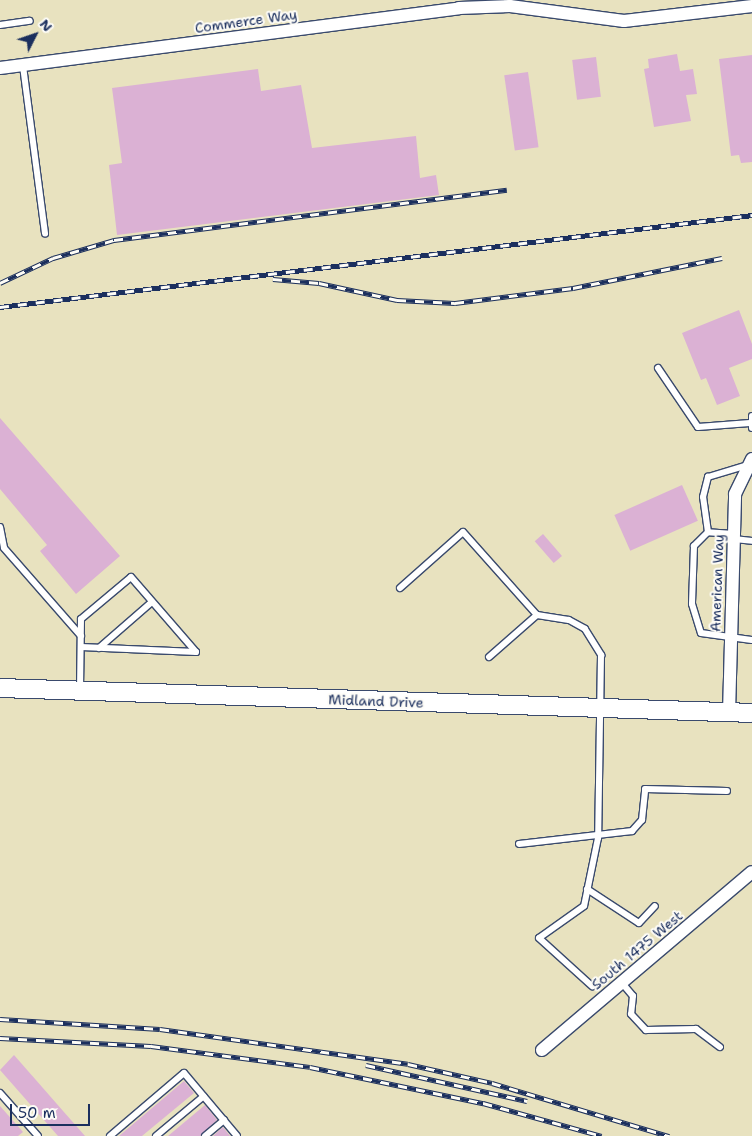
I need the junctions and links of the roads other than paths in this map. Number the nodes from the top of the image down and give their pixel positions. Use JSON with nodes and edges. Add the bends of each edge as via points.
{"nodes":[{"id":1,"x":459,"y":4,"type":"edge"},
{"id":2,"x":752,"y":6,"type":"edge"},
{"id":3,"x":30,"y":21,"type":"dead end"},
{"id":4,"x":0,"y":25,"type":"edge"},
{"id":5,"x":12,"y":68,"type":"edge"},
{"id":6,"x":45,"y":234,"type":"dead end"},
{"id":7,"x":658,"y":368,"type":"dead end"},
{"id":8,"x":752,"y":416,"type":"edge"},
{"id":9,"x":751,"y":426,"type":"edge"},
{"id":10,"x":751,"y":462,"type":"edge"},
{"id":11,"x":0,"y":527,"type":"edge"},
{"id":12,"x":708,"y":532,"type":"junction"},
{"id":13,"x":734,"y":536,"type":"junction"},
{"id":14,"x":752,"y":540,"type":"edge"},
{"id":15,"x":2,"y":549,"type":"edge"},
{"id":16,"x":400,"y":588,"type":"dead end"},
{"id":17,"x":152,"y":602,"type":"junction"},
{"id":18,"x":537,"y":615,"type":"junction"},
{"id":19,"x":81,"y":636,"type":"junction"},
{"id":20,"x":731,"y":640,"type":"junction"},
{"id":21,"x":752,"y":640,"type":"edge"},
{"id":22,"x":81,"y":647,"type":"junction"},
{"id":23,"x":99,"y":648,"type":"junction"},
{"id":24,"x":489,"y":657,"type":"dead end"},
{"id":25,"x":0,"y":688,"type":"edge"},
{"id":26,"x":80,"y":691,"type":"junction"},
{"id":27,"x":603,"y":709,"type":"junction"},
{"id":28,"x":729,"y":713,"type":"junction"},
{"id":29,"x":752,"y":713,"type":"edge"},
{"id":30,"x":727,"y":792,"type":"dead end"},
{"id":31,"x":598,"y":838,"type":"junction"},
{"id":32,"x":519,"y":844,"type":"dead end"},
{"id":33,"x":752,"y":872,"type":"edge"},
{"id":34,"x":587,"y":889,"type":"junction"},
{"id":35,"x":655,"y":906,"type":"dead end"},
{"id":36,"x":622,"y":983,"type":"junction"},
{"id":37,"x":592,"y":986,"type":"dead end"},
{"id":38,"x":720,"y":1047,"type":"dead end"},
{"id":39,"x":542,"y":1050,"type":"dead end"},
{"id":40,"x":0,"y":1093,"type":"edge"},
{"id":41,"x":204,"y":1096,"type":"junction"},
{"id":42,"x":224,"y":1120,"type":"junction"},
{"id":43,"x":37,"y":1136,"type":"edge"},
{"id":44,"x":110,"y":1136,"type":"edge"},
{"id":45,"x":156,"y":1136,"type":"edge"},
{"id":46,"x":205,"y":1136,"type":"edge"},
{"id":47,"x":237,"y":1136,"type":"edge"}],
"edges":[{"from":1,"to":2,"type":"street","name":"Commerce Way","via":[[510,6],[624,22]]},
{"from":1,"to":5,"type":"street","name":"Commerce Way"},
{"from":3,"to":4,"type":"lane"},
{"from":5,"to":6,"type":"lane"},
{"from":7,"to":9,"type":"lane","via":[[698,427]]},
{"from":8,"to":9,"type":"lane"},
{"from":10,"to":12,"type":"lane","via":[[708,477],[703,498]]},
{"from":10,"to":13,"type":"street","name":"American Way","via":[[735,494]]},
{"from":11,"to":15,"type":"lane"},
{"from":12,"to":13,"type":"lane"},
{"from":12,"to":20,"type":"lane","via":[[694,546],[692,604],[701,633]]},
{"from":13,"to":14,"type":"lane"},
{"from":13,"to":20,"type":"street","name":"American Way"},
{"from":15,"to":19,"type":"lane"},
{"from":16,"to":18,"type":"lane","via":[[463,532]]},
{"from":17,"to":19,"type":"lane","via":[[131,577],[81,619]]},
{"from":17,"to":23,"type":"lane"},
{"from":17,"to":23,"type":"lane","via":[[196,652]]},
{"from":18,"to":24,"type":"lane"},
{"from":18,"to":27,"type":"lane","via":[[569,620],[585,629],[601,655]]},
{"from":19,"to":22,"type":"lane"},
{"from":20,"to":21,"type":"lane"},
{"from":20,"to":28,"type":"street","name":"American Way"},
{"from":22,"to":23,"type":"lane"},
{"from":22,"to":26,"type":"lane"},
{"from":25,"to":26,"type":"street","name":"Midland Drive"},
{"from":26,"to":27,"type":"street","name":"Midland Drive"},
{"from":27,"to":28,"type":"street","name":"Midland Drive"},
{"from":27,"to":31,"type":"lane"},
{"from":28,"to":29,"type":"street","name":"Midland Drive"},
{"from":30,"to":31,"type":"lane","via":[[645,789],[642,820],[632,831]]},
{"from":31,"to":32,"type":"lane"},
{"from":31,"to":34,"type":"lane"},
{"from":33,"to":36,"type":"street","name":"South 1475 West"},
{"from":34,"to":35,"type":"lane","via":[[639,923]]},
{"from":34,"to":37,"type":"lane","via":[[584,906],[539,938]]},
{"from":36,"to":38,"type":"lane","via":[[634,996],[631,1014],[646,1030],[696,1029]]},
{"from":36,"to":39,"type":"street","name":"South 1475 West"},
{"from":40,"to":43,"type":"lane"},
{"from":41,"to":42,"type":"lane"},
{"from":41,"to":44,"type":"lane","via":[[184,1073]]},
{"from":41,"to":45,"type":"lane"},
{"from":42,"to":46,"type":"lane"},
{"from":42,"to":47,"type":"lane"}]}
